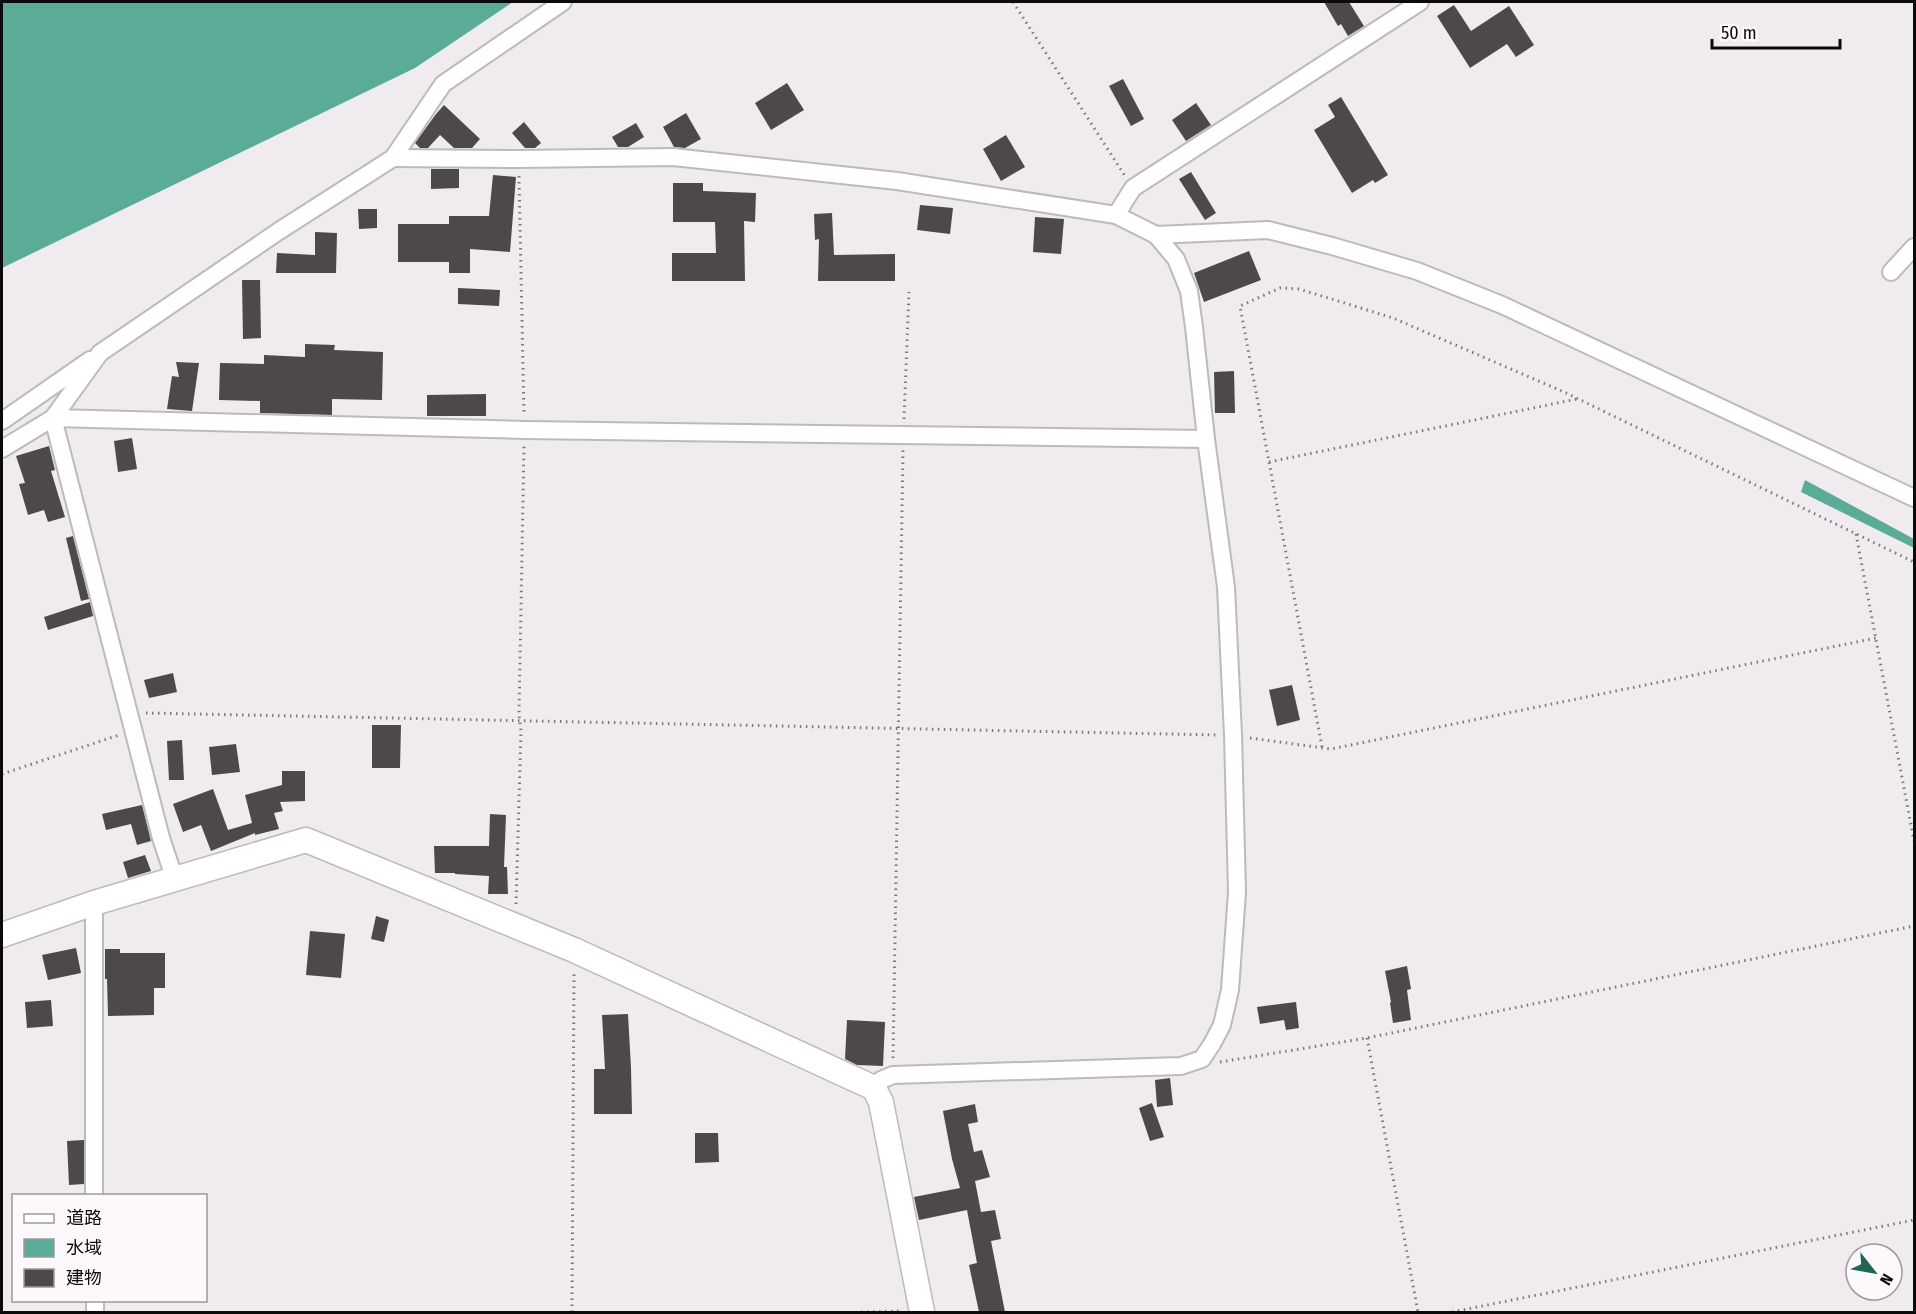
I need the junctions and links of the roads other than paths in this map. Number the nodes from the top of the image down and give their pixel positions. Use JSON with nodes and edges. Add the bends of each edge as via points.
{"nodes":[{"id":1,"x":563,"y":2,"type":"edge"},
{"id":2,"x":1419,"y":2,"type":"edge"},
{"id":3,"x":393,"y":158,"type":"junction"},
{"id":4,"x":1116,"y":214,"type":"junction"},
{"id":5,"x":1156,"y":235,"type":"junction"},
{"id":6,"x":1914,"y":248,"type":"edge"},
{"id":7,"x":1891,"y":272,"type":"dead end"},
{"id":8,"x":100,"y":353,"type":"junction"},
{"id":9,"x":53,"y":418,"type":"junction"},
{"id":10,"x":2,"y":421,"type":"edge"},
{"id":11,"x":1206,"y":439,"type":"junction"},
{"id":12,"x":2,"y":449,"type":"edge"},
{"id":13,"x":1914,"y":498,"type":"edge"},
{"id":14,"x":175,"y":880,"type":"junction"},
{"id":15,"x":94,"y":903,"type":"junction"},
{"id":16,"x":2,"y":935,"type":"edge"},
{"id":17,"x":883,"y":1082,"type":"junction"},
{"id":18,"x":94,"y":1194,"type":"edge"},
{"id":19,"x":922,"y":1312,"type":"edge"}],
"edges":[{"from":1,"to":3,"type":"street","via":[[443,84]]},
{"from":2,"to":4,"type":"street","via":[[1133,188]]},
{"from":3,"to":4,"type":"street","via":[[673,157],[897,180]]},
{"from":3,"to":8,"type":"street"},
{"from":4,"to":5,"type":"street"},
{"from":5,"to":11,"type":"street","via":[[1176,259],[1189,291]]},
{"from":5,"to":13,"type":"street","via":[[1268,230],[1417,271],[1502,305]]},
{"from":6,"to":7,"type":"street"},
{"from":8,"to":9,"type":"street"},
{"from":8,"to":10,"type":"street"},
{"from":9,"to":11,"type":"street","via":[[525,430]]},
{"from":9,"to":12,"type":"street"},
{"from":9,"to":14,"type":"street"},
{"from":11,"to":17,"type":"street","via":[[1226,587],[1233,735],[1237,892],[1230,990],[1222,1025],[1202,1059],[1182,1066]]},
{"from":14,"to":15,"type":"street"},
{"from":14,"to":17,"type":"street","via":[[306,840]]},
{"from":15,"to":16,"type":"street"},
{"from":15,"to":18,"type":"street"},
{"from":17,"to":19,"type":"street","via":[[881,1102]]}]}
